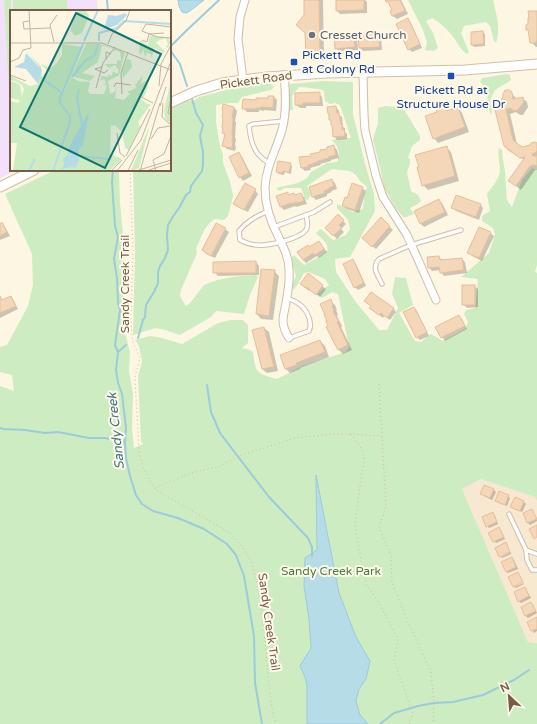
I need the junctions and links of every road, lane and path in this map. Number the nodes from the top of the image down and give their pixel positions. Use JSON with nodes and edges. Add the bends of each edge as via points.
{"nodes":[{"id":1,"x":245,"y":0,"type":"edge"},
{"id":2,"x":537,"y":64,"type":"edge"},
{"id":3,"x":363,"y":72,"type":"junction"},
{"id":4,"x":284,"y":76,"type":"junction"},
{"id":5,"x":243,"y":80,"type":"junction"},
{"id":6,"x":171,"y":104,"type":"edge"},
{"id":7,"x":284,"y":121,"type":"junction"},
{"id":8,"x":269,"y":163,"type":"junction"},
{"id":9,"x":32,"y":171,"type":"edge"},
{"id":10,"x":130,"y":171,"type":"edge"},
{"id":11,"x":0,"y":187,"type":"edge"},
{"id":12,"x":330,"y":202,"type":"dead end"},
{"id":13,"x":268,"y":211,"type":"junction"},
{"id":14,"x":306,"y":215,"type":"junction"},
{"id":15,"x":274,"y":226,"type":"junction"},
{"id":16,"x":461,"y":230,"type":"dead end"},
{"id":17,"x":281,"y":242,"type":"junction"},
{"id":18,"x":411,"y":245,"type":"junction"},
{"id":19,"x":382,"y":284,"type":"dead end"},
{"id":20,"x":287,"y":298,"type":"junction"},
{"id":21,"x":436,"y":300,"type":"dead end"},
{"id":22,"x":289,"y":338,"type":"joint"},
{"id":23,"x":379,"y":384,"type":"dead end"},
{"id":24,"x":351,"y":434,"type":"junction"},
{"id":25,"x":383,"y":436,"type":"junction"},
{"id":26,"x":155,"y":488,"type":"junction"},
{"id":27,"x":509,"y":514,"type":"dead end"},
{"id":28,"x":526,"y":550,"type":"junction"},
{"id":29,"x":537,"y":554,"type":"edge"},
{"id":30,"x":537,"y":570,"type":"edge"},
{"id":31,"x":276,"y":724,"type":"edge"},
{"id":32,"x":409,"y":724,"type":"edge"},
{"id":33,"x":433,"y":724,"type":"edge"}],
"edges":[{"from":1,"to":5,"type":"street","via":[[238,39]]},
{"from":2,"to":3,"type":"street","name":"Pickett Road","via":[[465,70]]},
{"from":3,"to":4,"type":"street","name":"Pickett Road"},
{"from":3,"to":18,"type":"street","via":[[365,130],[376,176],[383,197]]},
{"from":4,"to":5,"type":"street","name":"Pickett Road"},
{"from":4,"to":7,"type":"street"},
{"from":5,"to":6,"type":"street","name":"Pickett Road","via":[[192,93]]},
{"from":7,"to":8,"type":"street"},
{"from":7,"to":8,"type":"lane","via":[[249,126],[254,148],[260,157]]},
{"from":8,"to":13,"type":"street","via":[[265,189]]},
{"from":9,"to":11,"type":"street"},
{"from":10,"to":26,"type":"path","name":"Sandy Creek Trail","via":[[133,251],[132,336],[140,358],[135,380],[139,450],[140,459]]},
{"from":12,"to":14,"type":"lane"},
{"from":13,"to":15,"type":"street"},
{"from":13,"to":17,"type":"lane","via":[[244,225],[239,231],[240,240],[246,244],[260,245]]},
{"from":14,"to":15,"type":"lane"},
{"from":14,"to":17,"type":"lane","via":[[308,227],[305,232]]},
{"from":15,"to":17,"type":"street"},
{"from":16,"to":18,"type":"lane"},
{"from":17,"to":20,"type":"street","via":[[289,268]]},
{"from":18,"to":19,"type":"lane","via":[[375,263]]},
{"from":18,"to":21,"type":"street"},
{"from":20,"to":22,"type":"street","via":[[283,321]]},
{"from":20,"to":22,"type":"lane","via":[[299,303],[309,317],[311,327],[309,331]]},
{"from":23,"to":25,"type":"path"},
{"from":24,"to":25,"type":"path"},
{"from":24,"to":26,"type":"path","via":[[295,438],[239,456],[218,467],[191,473]]},
{"from":24,"to":32,"type":"path","via":[[363,451],[364,464],[356,526],[366,584],[398,639],[394,661],[410,705],[412,714]]},
{"from":25,"to":33,"type":"path","via":[[386,507],[378,528],[392,556],[392,582],[431,672]]},
{"from":26,"to":31,"type":"path","name":"Sandy Creek Trail","via":[[227,531],[248,555],[260,599],[272,712]]},
{"from":27,"to":28,"type":"lane"},
{"from":28,"to":29,"type":"lane"},
{"from":28,"to":30,"type":"lane","via":[[532,570]]}]}
